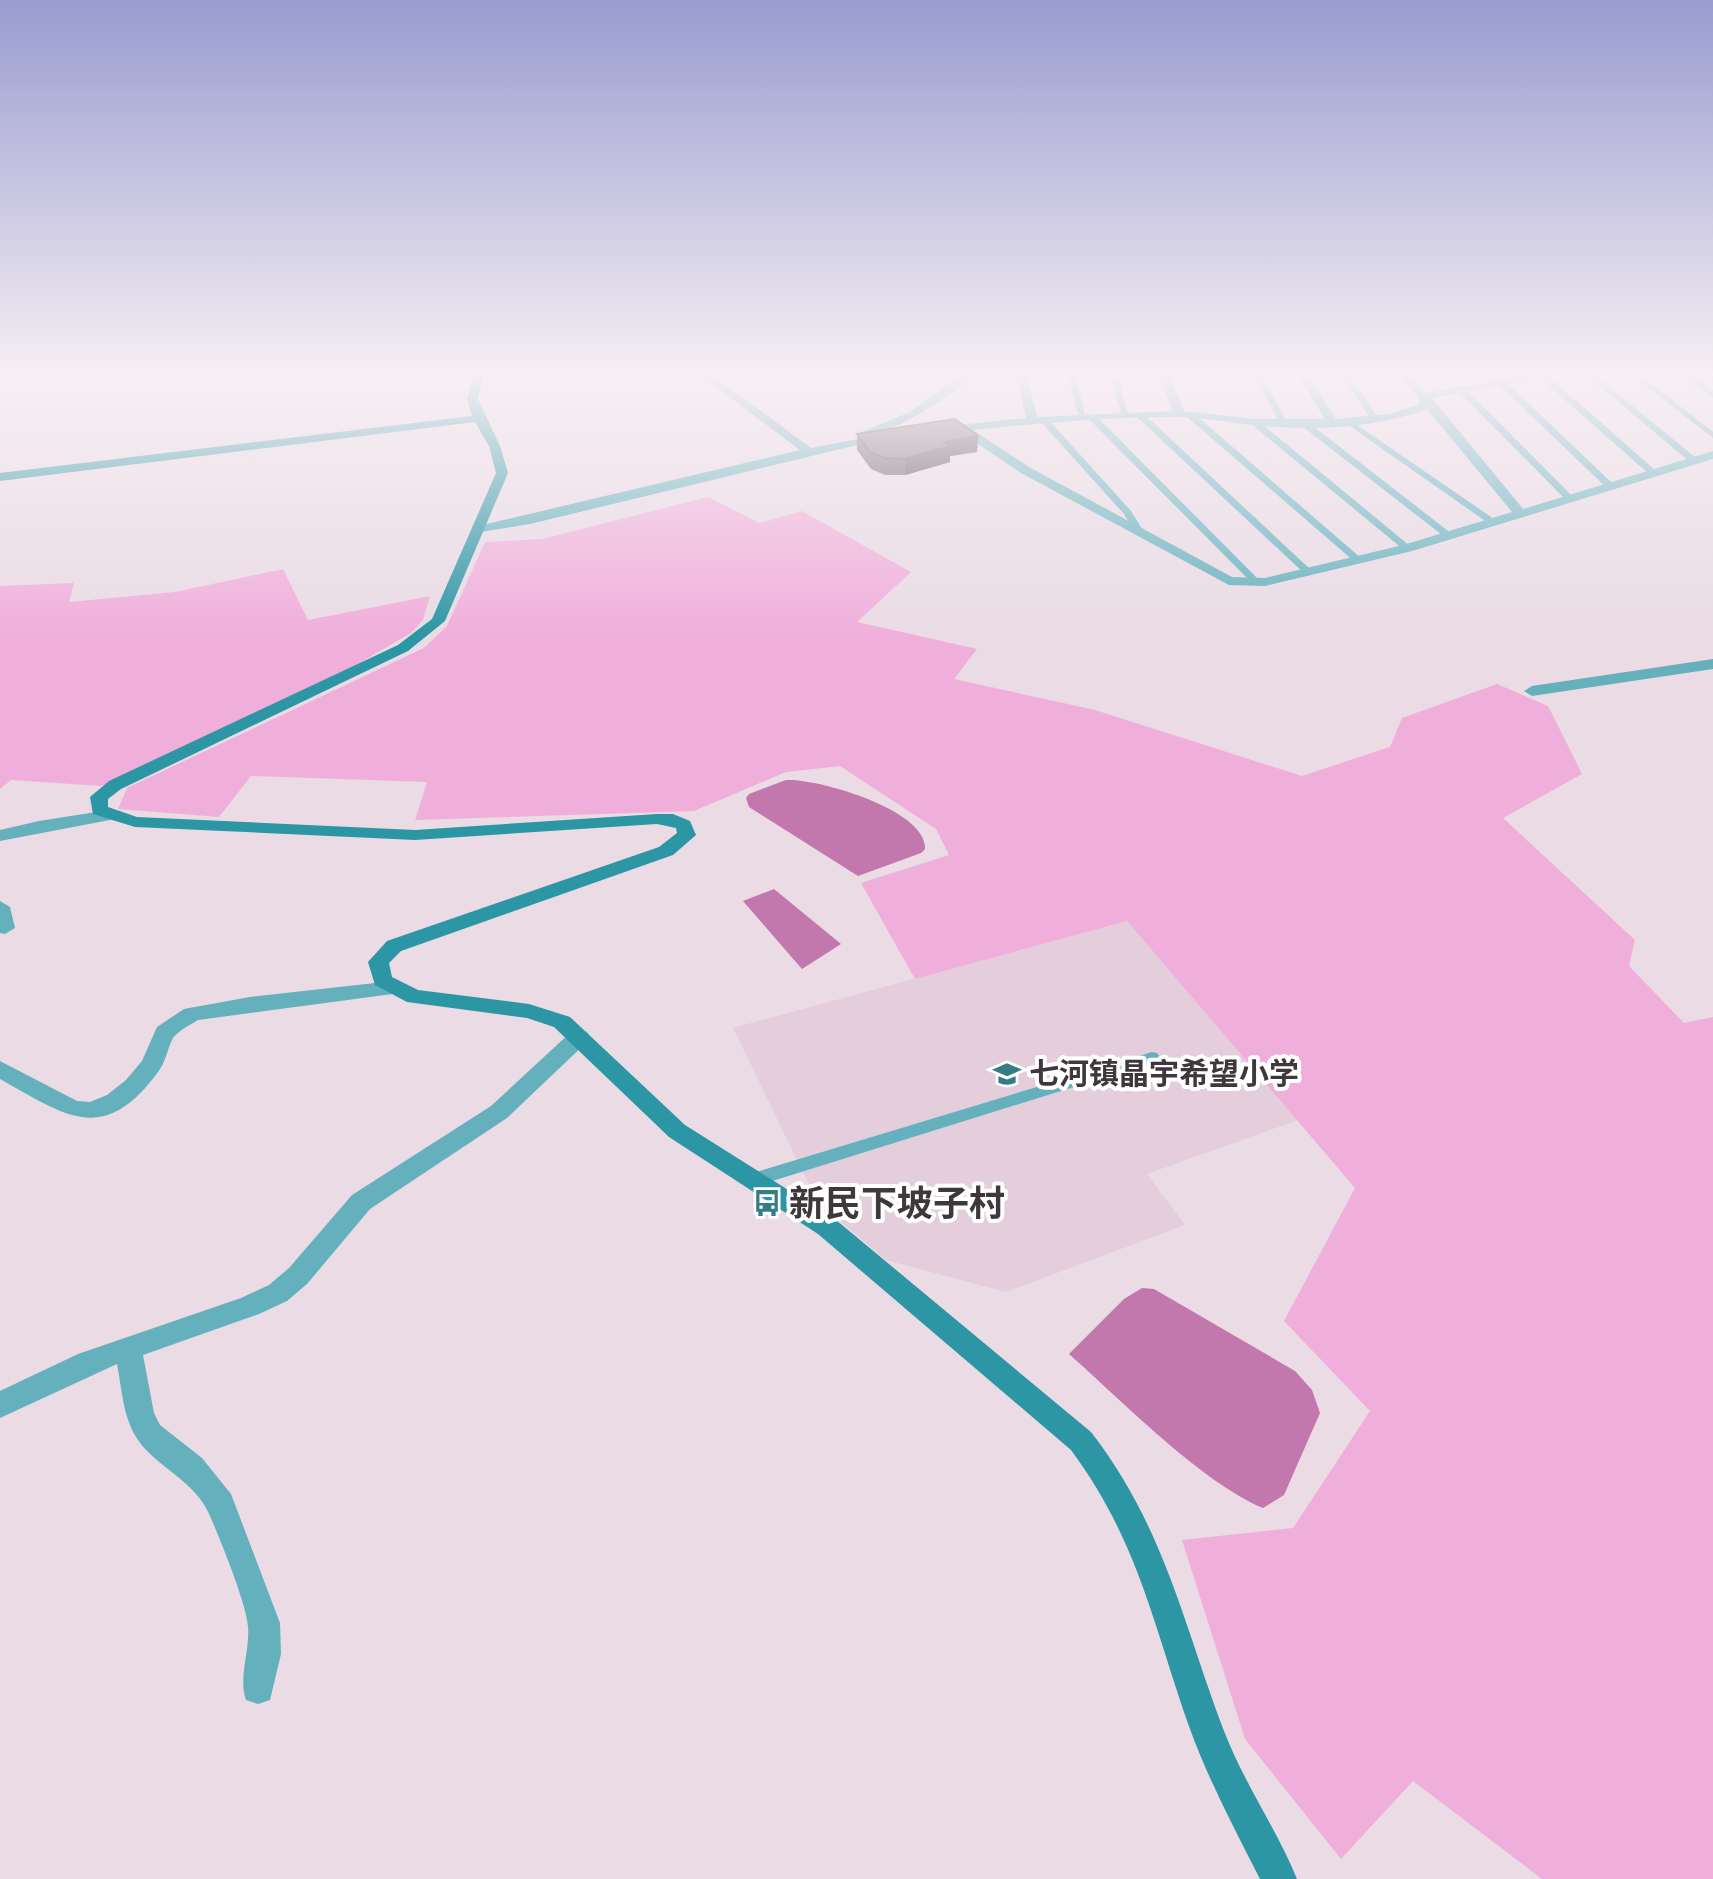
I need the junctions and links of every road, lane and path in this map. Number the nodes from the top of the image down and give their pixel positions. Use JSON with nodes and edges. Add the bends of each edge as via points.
{"nodes":[{"id":1,"x":141,"y":460,"type":"edge"},
{"id":2,"x":500,"y":460,"type":"edge"},
{"id":3,"x":774,"y":460,"type":"edge"},
{"id":4,"x":1009,"y":460,"type":"edge"},
{"id":5,"x":1076,"y":460,"type":"edge"},
{"id":6,"x":1131,"y":460,"type":"edge"},
{"id":7,"x":1188,"y":460,"type":"edge"},
{"id":8,"x":1238,"y":460,"type":"edge"},
{"id":9,"x":1300,"y":460,"type":"edge"},
{"id":10,"x":1351,"y":460,"type":"edge"},
{"id":11,"x":1404,"y":460,"type":"edge"},
{"id":12,"x":1474,"y":460,"type":"edge"},
{"id":13,"x":1531,"y":460,"type":"edge"},
{"id":14,"x":1582,"y":460,"type":"edge"},
{"id":15,"x":1638,"y":460,"type":"edge"},
{"id":16,"x":1693,"y":460,"type":"edge"},
{"id":17,"x":1652,"y":472,"type":"junction"},
{"id":18,"x":0,"y":477,"type":"edge"},
{"id":19,"x":1610,"y":486,"type":"junction"},
{"id":20,"x":1571,"y":500,"type":"junction"},
{"id":21,"x":1521,"y":515,"type":"junction"},
{"id":22,"x":1494,"y":523,"type":"junction"},
{"id":23,"x":479,"y":530,"type":"junction"},
{"id":24,"x":1139,"y":532,"type":"junction"},
{"id":25,"x":1449,"y":536,"type":"junction"},
{"id":26,"x":1407,"y":548,"type":"junction"},
{"id":27,"x":1358,"y":560,"type":"junction"},
{"id":28,"x":1308,"y":572,"type":"junction"},
{"id":29,"x":1257,"y":583,"type":"junction"},
{"id":30,"x":1713,"y":664,"type":"edge"},
{"id":31,"x":1532,"y":691,"type":"dead end"},
{"id":32,"x":109,"y":815,"type":"junction"},
{"id":33,"x":0,"y":836,"type":"edge"},
{"id":34,"x":0,"y":907,"type":"edge"},
{"id":35,"x":5,"y":928,"type":"dead end"},
{"id":36,"x":393,"y":988,"type":"junction"},
{"id":37,"x":579,"y":1037,"type":"junction"},
{"id":38,"x":1152,"y":1057,"type":"dead end"},
{"id":39,"x":0,"y":1069,"type":"edge"},
{"id":40,"x":753,"y":1180,"type":"junction"},
{"id":41,"x":128,"y":1348,"type":"junction"},
{"id":42,"x":0,"y":1405,"type":"edge"},
{"id":43,"x":258,"y":1688,"type":"dead end"},
{"id":44,"x":1279,"y":1879,"type":"edge"}],
"edges":[{"from":1,"to":18,"type":"main road"},
{"from":2,"to":23,"type":"main road","via":[[502,473]]},
{"from":3,"to":23,"type":"street"},
{"from":4,"to":24,"type":"street"},
{"from":5,"to":24,"type":"lane","via":[[1128,513]]},
{"from":6,"to":29,"type":"lane"},
{"from":7,"to":28,"type":"lane"},
{"from":8,"to":27,"type":"lane"},
{"from":9,"to":26,"type":"lane"},
{"from":10,"to":25,"type":"lane"},
{"from":11,"to":22,"type":"lane"},
{"from":12,"to":21,"type":"street"},
{"from":13,"to":20,"type":"lane"},
{"from":14,"to":19,"type":"lane"},
{"from":15,"to":17,"type":"lane"},
{"from":16,"to":17,"type":"street"},
{"from":17,"to":19,"type":"street"},
{"from":19,"to":20,"type":"street"},
{"from":20,"to":21,"type":"street"},
{"from":21,"to":22,"type":"street"},
{"from":22,"to":25,"type":"street"},
{"from":23,"to":32,"type":"main road","via":[[438,621],[421,636],[115,785],[97,802]]},
{"from":24,"to":29,"type":"street","via":[[1229,581]]},
{"from":25,"to":26,"type":"street"},
{"from":26,"to":27,"type":"street"},
{"from":27,"to":28,"type":"street"},
{"from":28,"to":29,"type":"street"},
{"from":30,"to":31,"type":"street"},
{"from":32,"to":33,"type":"street"},
{"from":32,"to":36,"type":"main road","via":[[135,822],[415,835],[657,819],[673,819],[687,830],[685,840],[666,851],[394,946],[378,962],[379,974]]},
{"from":34,"to":35,"type":"street"},
{"from":36,"to":37,"type":"main road","via":[[414,997],[529,1011],[554,1018]]},
{"from":36,"to":39,"type":"street","via":[[192,1014],[165,1032],[152,1064],[134,1086],[92,1111],[73,1109]]},
{"from":37,"to":40,"type":"main road","via":[[677,1131]]},
{"from":37,"to":41,"type":"street","via":[[499,1112],[361,1202],[278,1293]]},
{"from":38,"to":40,"type":"lane"},
{"from":40,"to":44,"type":"main road","via":[[827,1227],[1081,1441],[1102,1466],[1141,1533],[1207,1730]]},
{"from":41,"to":42,"type":"street"},
{"from":41,"to":43,"type":"street","via":[[140,1416],[150,1434],[192,1468],[221,1504],[264,1623]]}]}
